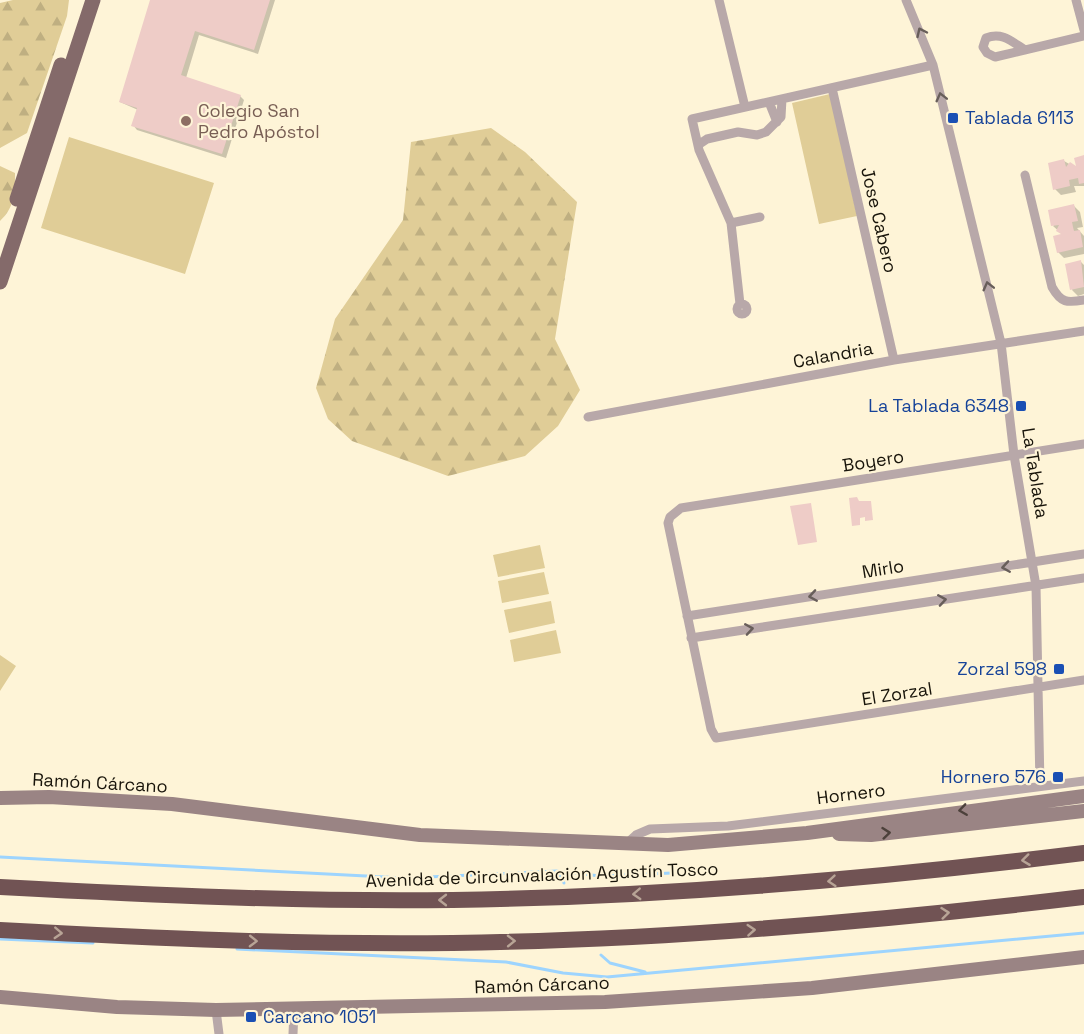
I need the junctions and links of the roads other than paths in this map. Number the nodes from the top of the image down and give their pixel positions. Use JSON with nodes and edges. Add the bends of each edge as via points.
{"nodes":[{"id":1,"x":83,"y":0,"type":"edge"},
{"id":2,"x":93,"y":0,"type":"edge"},
{"id":3,"x":719,"y":0,"type":"edge"},
{"id":4,"x":906,"y":0,"type":"edge"},
{"id":5,"x":1076,"y":0,"type":"edge"},
{"id":6,"x":1084,"y":30,"type":"edge"},
{"id":7,"x":1084,"y":36,"type":"edge"},
{"id":8,"x":1025,"y":50,"type":"dead end"},
{"id":9,"x":933,"y":65,"type":"junction"},
{"id":10,"x":832,"y":88,"type":"junction"},
{"id":11,"x":782,"y":99,"type":"junction"},
{"id":12,"x":769,"y":102,"type":"junction"},
{"id":13,"x":745,"y":107,"type":"junction"},
{"id":14,"x":777,"y":122,"type":"junction"},
{"id":15,"x":698,"y":145,"type":"junction"},
{"id":16,"x":1025,"y":176,"type":"dead end"},
{"id":17,"x":760,"y":217,"type":"dead end"},
{"id":18,"x":731,"y":223,"type":"junction"},
{"id":19,"x":0,"y":255,"type":"edge"},
{"id":20,"x":0,"y":282,"type":"edge"},
{"id":21,"x":1084,"y":300,"type":"edge"},
{"id":22,"x":740,"y":304,"type":"dead end"},
{"id":23,"x":1084,"y":331,"type":"edge"},
{"id":24,"x":1001,"y":343,"type":"junction"},
{"id":25,"x":894,"y":360,"type":"junction"},
{"id":26,"x":588,"y":417,"type":"dead end"},
{"id":27,"x":1084,"y":444,"type":"edge"},
{"id":28,"x":1014,"y":455,"type":"junction"},
{"id":29,"x":1084,"y":554,"type":"edge"},
{"id":30,"x":1032,"y":563,"type":"junction"},
{"id":31,"x":1084,"y":578,"type":"edge"},
{"id":32,"x":1036,"y":586,"type":"junction"},
{"id":33,"x":687,"y":616,"type":"junction"},
{"id":34,"x":691,"y":638,"type":"junction"},
{"id":35,"x":1084,"y":680,"type":"edge"},
{"id":36,"x":1038,"y":688,"type":"junction"},
{"id":37,"x":1084,"y":781,"type":"edge"},
{"id":38,"x":1040,"y":786,"type":"junction"},
{"id":39,"x":1084,"y":796,"type":"edge"},
{"id":40,"x":0,"y":798,"type":"edge"},
{"id":41,"x":1084,"y":811,"type":"edge"},
{"id":42,"x":807,"y":833,"type":"junction"},
{"id":43,"x":626,"y":844,"type":"junction"},
{"id":44,"x":1084,"y":853,"type":"edge"},
{"id":45,"x":0,"y":886,"type":"edge"},
{"id":46,"x":1084,"y":897,"type":"edge"},
{"id":47,"x":0,"y":930,"type":"edge"},
{"id":48,"x":1084,"y":957,"type":"edge"},
{"id":49,"x":0,"y":997,"type":"edge"},
{"id":50,"x":216,"y":1010,"type":"junction"},
{"id":51,"x":294,"y":1010,"type":"junction"},
{"id":52,"x":219,"y":1034,"type":"edge"},
{"id":53,"x":293,"y":1034,"type":"edge"}],
"edges":[{"from":1,"to":19,"type":"main road"},
{"from":2,"to":20,"type":"main road"},
{"from":3,"to":13,"type":"street"},
{"from":9,"to":4,"type":"street","name":"La Tablada","one_way":true},
{"from":5,"to":6,"type":"street"},
{"from":7,"to":8,"type":"street"},
{"from":9,"to":10,"type":"street"},
{"from":24,"to":9,"type":"street","name":"La Tablada","one_way":true},
{"from":10,"to":11,"type":"street"},
{"from":10,"to":25,"type":"street","name":"Jose Cabero"},
{"from":11,"to":12,"type":"street"},
{"from":11,"to":14,"type":"street"},
{"from":12,"to":13,"type":"street"},
{"from":12,"to":14,"type":"street"},
{"from":13,"to":15,"type":"street","via":[[692,118]]},
{"from":14,"to":15,"type":"street","via":[[757,135],[738,132]]},
{"from":15,"to":18,"type":"street"},
{"from":16,"to":21,"type":"street","via":[[1052,287],[1059,300]]},
{"from":17,"to":18,"type":"street"},
{"from":18,"to":22,"type":"street"},
{"from":23,"to":24,"type":"street","name":"Calandria"},
{"from":24,"to":25,"type":"street","name":"Calandria"},
{"from":24,"to":28,"type":"street","name":"La Tablada"},
{"from":25,"to":26,"type":"street","name":"Calandria"},
{"from":27,"to":28,"type":"street","name":"Boyero"},
{"from":28,"to":30,"type":"street","name":"La Tablada"},
{"from":28,"to":33,"type":"street","name":"Boyero","via":[[681,508],[670,517],[669,532]]},
{"from":29,"to":30,"type":"street","name":"Mirlo"},
{"from":30,"to":32,"type":"street","name":"La Tablada"},
{"from":30,"to":33,"type":"street","name":"Mirlo","one_way":true},
{"from":31,"to":32,"type":"street"},
{"from":34,"to":32,"type":"street","one_way":true},
{"from":32,"to":36,"type":"street","name":"La Tablada"},
{"from":33,"to":34,"type":"street"},
{"from":34,"to":36,"type":"street","name":"El Zorzal","via":[[716,738]]},
{"from":35,"to":36,"type":"street","name":"El Zorzal"},
{"from":36,"to":38,"type":"street","name":"La Tablada"},
{"from":37,"to":38,"type":"street","name":"Hornero"},
{"from":38,"to":43,"type":"street","name":"Hornero","via":[[728,826],[650,829]]},
{"from":39,"to":42,"type":"main road","name":"Ramón Cárcano","one_way":true},
{"from":40,"to":43,"type":"main road","name":"Ramón Cárcano","via":[[172,804],[420,835]]},
{"from":42,"to":41,"type":"main road","name":"Ramón Cárcano","one_way":true,"via":[[871,835]]},
{"from":42,"to":43,"type":"main road","name":"Ramón Cárcano","via":[[668,845]]},
{"from":44,"to":45,"type":"highway","name":"Avenida de Circunvalación Agustín Tosco","one_way":true,"via":[[760,887],[535,898],[257,898]]},
{"from":47,"to":46,"type":"highway","one_way":true,"via":[[335,943],[512,941],[693,934]]},
{"from":48,"to":51,"type":"main road","name":"Ramón Cárcano","via":[[812,988],[710,995],[605,1002]]},
{"from":49,"to":50,"type":"main road","name":"Ramón Cárcano"},
{"from":50,"to":51,"type":"main road","name":"Ramón Cárcano"},
{"from":50,"to":52,"type":"street"},
{"from":51,"to":53,"type":"street"}]}
